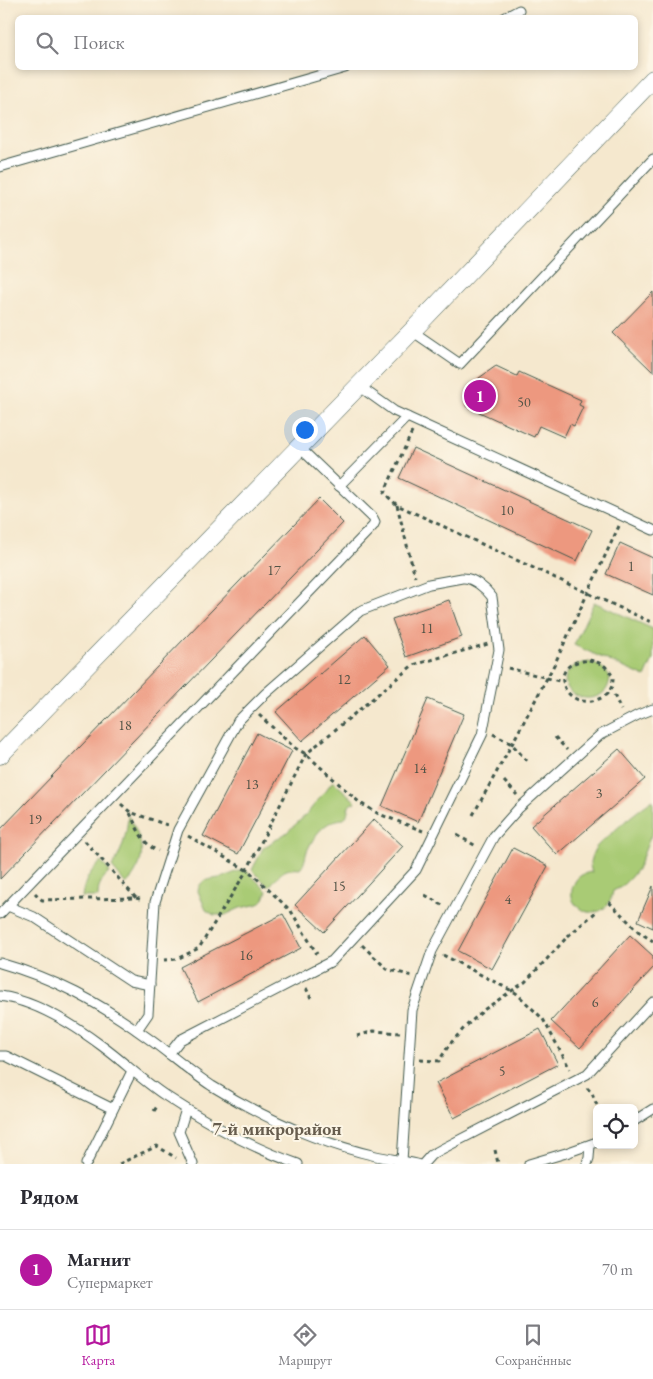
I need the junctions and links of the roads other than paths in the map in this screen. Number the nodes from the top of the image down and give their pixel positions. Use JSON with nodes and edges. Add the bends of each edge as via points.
{"nodes":[{"id":1,"x":519,"y":10,"type":"dead end"},
{"id":2,"x":510,"y":15,"type":"edge"},
{"id":3,"x":338,"y":70,"type":"edge"},
{"id":4,"x":653,"y":79,"type":"edge"},
{"id":5,"x":653,"y":159,"type":"edge"},
{"id":6,"x":0,"y":167,"type":"edge"},
{"id":7,"x":412,"y":331,"type":"junction"},
{"id":8,"x":359,"y":386,"type":"junction"},
{"id":9,"x":407,"y":417,"type":"junction"},
{"id":10,"x":299,"y":447,"type":"junction"},
{"id":11,"x":339,"y":486,"type":"junction"},
{"id":12,"x":653,"y":530,"type":"edge"},
{"id":13,"x":653,"y":709,"type":"edge"},
{"id":14,"x":0,"y":754,"type":"edge"},
{"id":15,"x":8,"y":906,"type":"junction"},
{"id":16,"x":0,"y":914,"type":"edge"},
{"id":17,"x":0,"y":963,"type":"edge"},
{"id":18,"x":150,"y":985,"type":"junction"},
{"id":19,"x":0,"y":996,"type":"edge"},
{"id":20,"x":653,"y":1002,"type":"edge"},
{"id":21,"x":137,"y":1030,"type":"junction"},
{"id":22,"x":169,"y":1054,"type":"junction"},
{"id":23,"x":0,"y":1056,"type":"edge"},
{"id":24,"x":132,"y":1071,"type":"junction"},
{"id":25,"x":113,"y":1109,"type":"junction"},
{"id":26,"x":186,"y":1109,"type":"junction"},
{"id":27,"x":653,"y":1109,"type":"edge"},
{"id":28,"x":638,"y":1118,"type":"edge"},
{"id":29,"x":593,"y":1144,"type":"edge"},
{"id":30,"x":402,"y":1161,"type":"junction"},
{"id":31,"x":86,"y":1164,"type":"edge"},
{"id":32,"x":193,"y":1164,"type":"edge"},
{"id":33,"x":298,"y":1164,"type":"edge"},
{"id":34,"x":417,"y":1164,"type":"edge"},
{"id":35,"x":423,"y":1164,"type":"edge"},
{"id":36,"x":529,"y":1164,"type":"edge"},
{"id":37,"x":586,"y":1164,"type":"edge"}],
"edges":[{"from":1,"to":2,"type":"lane"},
{"from":3,"to":6,"type":"lane"},
{"from":4,"to":7,"type":"street"},
{"from":5,"to":7,"type":"lane","via":[[460,364]]},
{"from":7,"to":8,"type":"street"},
{"from":8,"to":9,"type":"lane"},
{"from":8,"to":10,"type":"street"},
{"from":9,"to":11,"type":"lane"},
{"from":9,"to":12,"type":"lane"},
{"from":10,"to":11,"type":"lane"},
{"from":10,"to":14,"type":"street"},
{"from":11,"to":15,"type":"lane","via":[[373,518],[373,526]]},
{"from":13,"to":30,"type":"lane","via":[[600,735],[518,808],[494,836],[432,951],[412,1010]]},
{"from":15,"to":16,"type":"lane"},
{"from":15,"to":18,"type":"lane","via":[[34,917],[131,981]]},
{"from":17,"to":21,"type":"lane","via":[[62,984]]},
{"from":18,"to":21,"type":"lane","via":[[148,1014]]},
{"from":18,"to":22,"type":"lane","via":[[155,902],[178,830],[238,721],[360,611],[429,584],[468,578],[490,594],[494,601],[499,650],[484,729],[416,870],[332,961],[180,1040]]},
{"from":19,"to":24,"type":"lane","via":[[38,1008],[67,1023],[103,1046]]},
{"from":20,"to":35,"type":"lane","via":[[587,1074],[434,1154]]},
{"from":21,"to":22,"type":"lane"},
{"from":22,"to":30,"type":"lane","via":[[210,1085],[277,1122],[328,1142]]},
{"from":23,"to":25,"type":"lane","via":[[6,1056]]},
{"from":24,"to":25,"type":"lane"},
{"from":24,"to":26,"type":"lane"},
{"from":25,"to":31,"type":"lane"},
{"from":26,"to":32,"type":"lane","via":[[179,1132]]},
{"from":26,"to":33,"type":"lane","via":[[278,1157]]},
{"from":27,"to":28,"type":"lane"},
{"from":29,"to":36,"type":"lane"},
{"from":29,"to":37,"type":"lane"},
{"from":30,"to":34,"type":"lane"}]}
